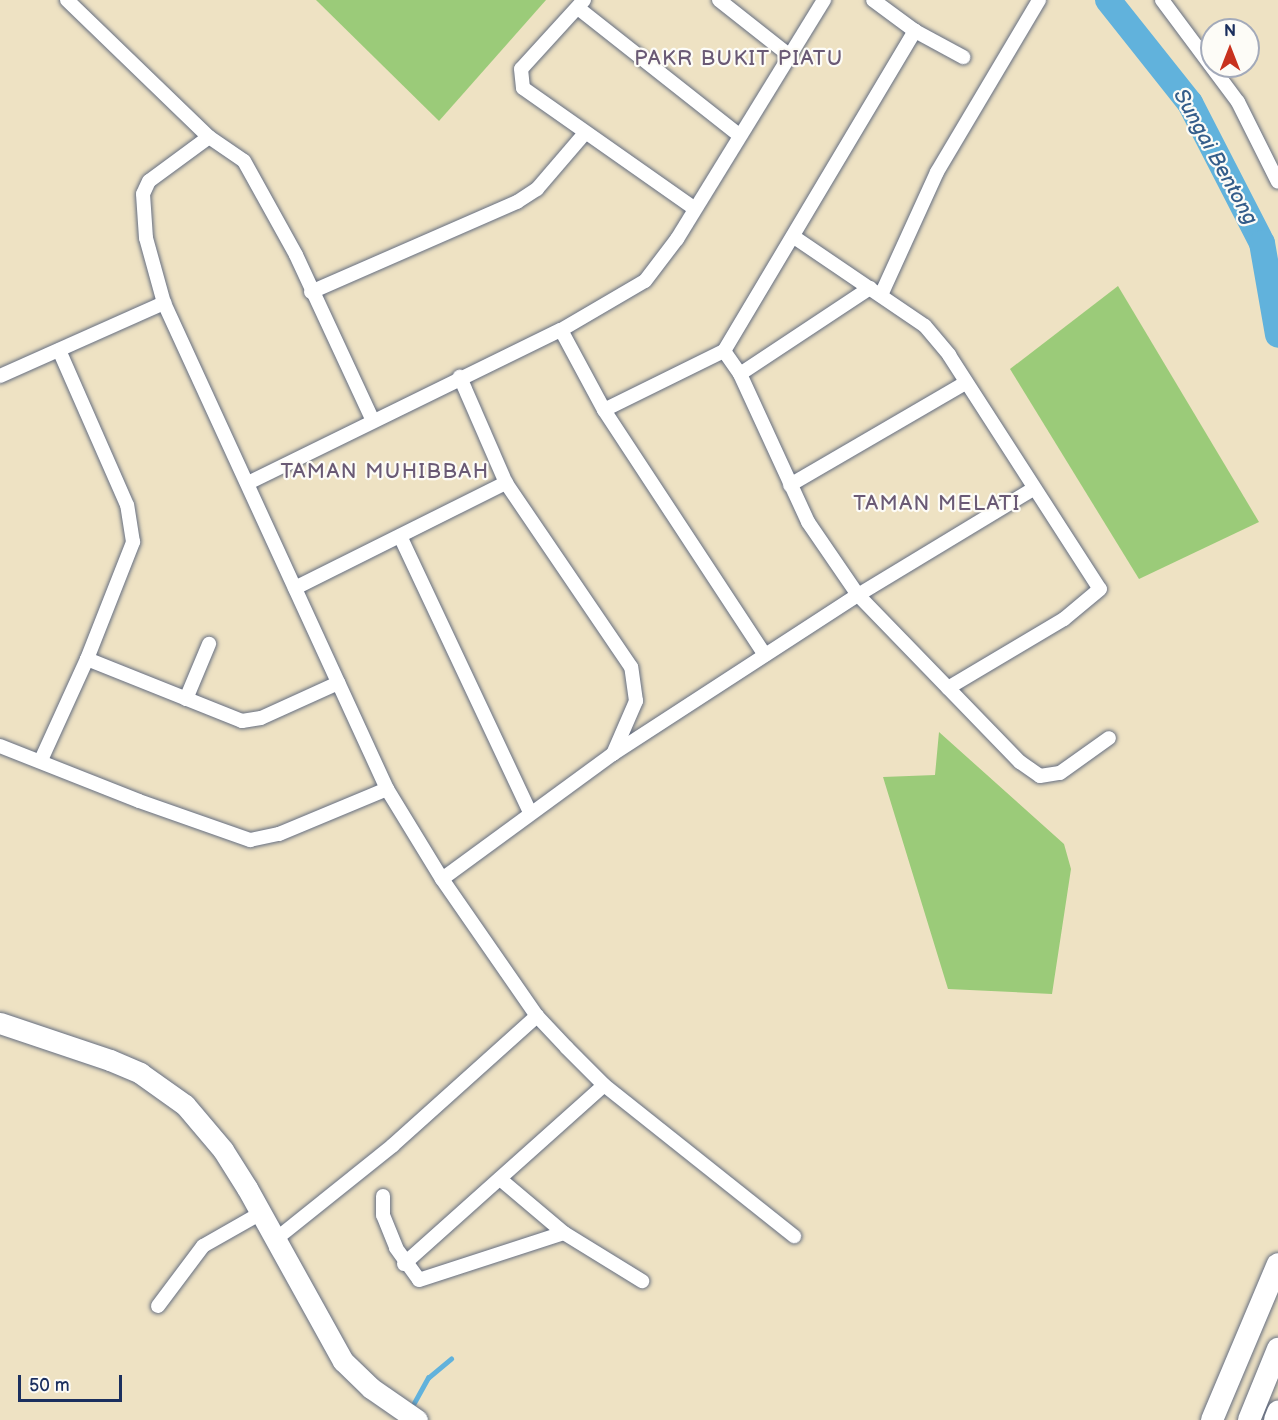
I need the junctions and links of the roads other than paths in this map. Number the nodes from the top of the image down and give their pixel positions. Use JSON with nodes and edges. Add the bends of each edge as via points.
{"nodes":[{"id":1,"x":68,"y":0,"type":"edge"},
{"id":2,"x":719,"y":0,"type":"edge"},
{"id":3,"x":824,"y":0,"type":"edge"},
{"id":4,"x":873,"y":0,"type":"edge"},
{"id":5,"x":1039,"y":0,"type":"edge"},
{"id":6,"x":1162,"y":0,"type":"edge"},
{"id":7,"x":581,"y":4,"type":"edge"},
{"id":8,"x":915,"y":31,"type":"junction"},
{"id":9,"x":790,"y":56,"type":"junction"},
{"id":10,"x":963,"y":57,"type":"dead end"},
{"id":11,"x":585,"y":132,"type":"junction"},
{"id":12,"x":739,"y":135,"type":"junction"},
{"id":13,"x":208,"y":137,"type":"junction"},
{"id":14,"x":1278,"y":182,"type":"edge"},
{"id":15,"x":695,"y":209,"type":"junction"},
{"id":16,"x":794,"y":237,"type":"junction"},
{"id":17,"x":311,"y":292,"type":"junction"},
{"id":18,"x":875,"y":292,"type":"junction"},
{"id":19,"x":164,"y":303,"type":"junction"},
{"id":20,"x":561,"y":330,"type":"junction"},
{"id":21,"x":59,"y":350,"type":"junction"},
{"id":22,"x":724,"y":351,"type":"junction"},
{"id":23,"x":741,"y":375,"type":"junction"},
{"id":24,"x":0,"y":376,"type":"edge"},
{"id":25,"x":460,"y":377,"type":"junction"},
{"id":26,"x":965,"y":383,"type":"junction"},
{"id":27,"x":604,"y":410,"type":"junction"},
{"id":28,"x":374,"y":421,"type":"junction"},
{"id":29,"x":248,"y":483,"type":"junction"},
{"id":30,"x":506,"y":483,"type":"junction"},
{"id":31,"x":790,"y":485,"type":"junction"},
{"id":32,"x":1032,"y":489,"type":"junction"},
{"id":33,"x":400,"y":536,"type":"junction"},
{"id":34,"x":295,"y":588,"type":"junction"},
{"id":35,"x":858,"y":595,"type":"junction"},
{"id":36,"x":210,"y":644,"type":"dead end"},
{"id":37,"x":765,"y":656,"type":"junction"},
{"id":38,"x":87,"y":659,"type":"junction"},
{"id":39,"x":338,"y":683,"type":"junction"},
{"id":40,"x":948,"y":688,"type":"junction"},
{"id":41,"x":186,"y":699,"type":"junction"},
{"id":42,"x":1109,"y":738,"type":"dead end"},
{"id":43,"x":0,"y":746,"type":"edge"},
{"id":44,"x":613,"y":754,"type":"junction"},
{"id":45,"x":41,"y":760,"type":"junction"},
{"id":46,"x":387,"y":789,"type":"junction"},
{"id":47,"x":530,"y":812,"type":"junction"},
{"id":48,"x":442,"y":879,"type":"junction"},
{"id":49,"x":537,"y":1016,"type":"junction"},
{"id":50,"x":0,"y":1023,"type":"edge"},
{"id":51,"x":604,"y":1086,"type":"junction"},
{"id":52,"x":500,"y":1179,"type":"junction"},
{"id":53,"x":383,"y":1196,"type":"dead end"},
{"id":54,"x":261,"y":1213,"type":"junction"},
{"id":55,"x":564,"y":1233,"type":"junction"},
{"id":56,"x":794,"y":1236,"type":"dead end"},
{"id":57,"x":276,"y":1239,"type":"junction"},
{"id":58,"x":404,"y":1264,"type":"junction"},
{"id":59,"x":1278,"y":1264,"type":"edge"},
{"id":60,"x":642,"y":1281,"type":"dead end"},
{"id":61,"x":158,"y":1306,"type":"dead end"},
{"id":62,"x":1278,"y":1349,"type":"edge"},
{"id":63,"x":1278,"y":1412,"type":"edge"},
{"id":64,"x":417,"y":1420,"type":"edge"},
{"id":65,"x":1212,"y":1420,"type":"edge"},
{"id":66,"x":1249,"y":1420,"type":"edge"},
{"id":67,"x":1275,"y":1420,"type":"edge"}],
"edges":[{"from":1,"to":13,"type":"street"},
{"from":2,"to":9,"type":"street"},
{"from":3,"to":9,"type":"street"},
{"from":4,"to":8,"type":"street"},
{"from":5,"to":18,"type":"street","via":[[937,172]]},
{"from":6,"to":14,"type":"street","via":[[1238,102]]},
{"from":7,"to":11,"type":"street","via":[[521,69],[519,77],[523,88]]},
{"from":7,"to":12,"type":"street"},
{"from":8,"to":10,"type":"street"},
{"from":8,"to":16,"type":"street"},
{"from":9,"to":12,"type":"street"},
{"from":11,"to":15,"type":"street"},
{"from":11,"to":17,"type":"street","via":[[537,189],[517,202]]},
{"from":12,"to":15,"type":"street"},
{"from":13,"to":17,"type":"street","via":[[244,161]]},
{"from":13,"to":19,"type":"street","via":[[148,181],[143,194],[147,238]]},
{"from":15,"to":20,"type":"street","via":[[645,281]]},
{"from":16,"to":18,"type":"street"},
{"from":16,"to":22,"type":"street"},
{"from":17,"to":28,"type":"street"},
{"from":18,"to":23,"type":"street"},
{"from":18,"to":26,"type":"street","via":[[925,326]]},
{"from":19,"to":21,"type":"street"},
{"from":19,"to":29,"type":"street"},
{"from":20,"to":25,"type":"street"},
{"from":20,"to":27,"type":"street"},
{"from":21,"to":24,"type":"street"},
{"from":21,"to":38,"type":"street","via":[[128,505],[133,528],[133,542]]},
{"from":22,"to":23,"type":"street"},
{"from":22,"to":27,"type":"street"},
{"from":23,"to":31,"type":"street"},
{"from":25,"to":28,"type":"street"},
{"from":25,"to":30,"type":"street"},
{"from":26,"to":31,"type":"street"},
{"from":26,"to":32,"type":"street"},
{"from":27,"to":37,"type":"street"},
{"from":28,"to":29,"type":"street"},
{"from":29,"to":34,"type":"street"},
{"from":30,"to":33,"type":"street"},
{"from":30,"to":44,"type":"street","via":[[631,667],[636,701]]},
{"from":31,"to":35,"type":"street","via":[[808,522]]},
{"from":32,"to":35,"type":"street"},
{"from":32,"to":40,"type":"street","via":[[1100,589],[1064,619]]},
{"from":33,"to":34,"type":"street"},
{"from":33,"to":47,"type":"street"},
{"from":34,"to":39,"type":"street"},
{"from":35,"to":37,"type":"street"},
{"from":35,"to":40,"type":"street"},
{"from":36,"to":41,"type":"street"},
{"from":37,"to":44,"type":"street"},
{"from":38,"to":41,"type":"street"},
{"from":38,"to":45,"type":"street"},
{"from":39,"to":41,"type":"street","via":[[251,721],[231,718]]},
{"from":39,"to":46,"type":"street"},
{"from":40,"to":42,"type":"street","via":[[1032,773],[1040,776],[1060,773]]},
{"from":43,"to":45,"type":"street"},
{"from":44,"to":47,"type":"street"},
{"from":45,"to":46,"type":"street","via":[[139,801],[250,840],[279,834]]},
{"from":46,"to":48,"type":"street"},
{"from":47,"to":48,"type":"street"},
{"from":48,"to":49,"type":"street"},
{"from":49,"to":51,"type":"street"},
{"from":49,"to":57,"type":"street","via":[[408,1132]]},
{"from":50,"to":54,"type":"main road","via":[[110,1060],[165,1089],[205,1127]]},
{"from":51,"to":52,"type":"street"},
{"from":51,"to":56,"type":"street"},
{"from":52,"to":55,"type":"street"},
{"from":52,"to":58,"type":"street"},
{"from":53,"to":58,"type":"street","via":[[383,1215]]},
{"from":54,"to":57,"type":"main road"},
{"from":54,"to":61,"type":"street","via":[[203,1246]]},
{"from":55,"to":58,"type":"street","via":[[419,1280]]},
{"from":55,"to":60,"type":"street"},
{"from":57,"to":64,"type":"main road","via":[[343,1361],[371,1388]]},
{"from":59,"to":65,"type":"highway"},
{"from":62,"to":66,"type":"highway"},
{"from":63,"to":67,"type":"highway"}]}
